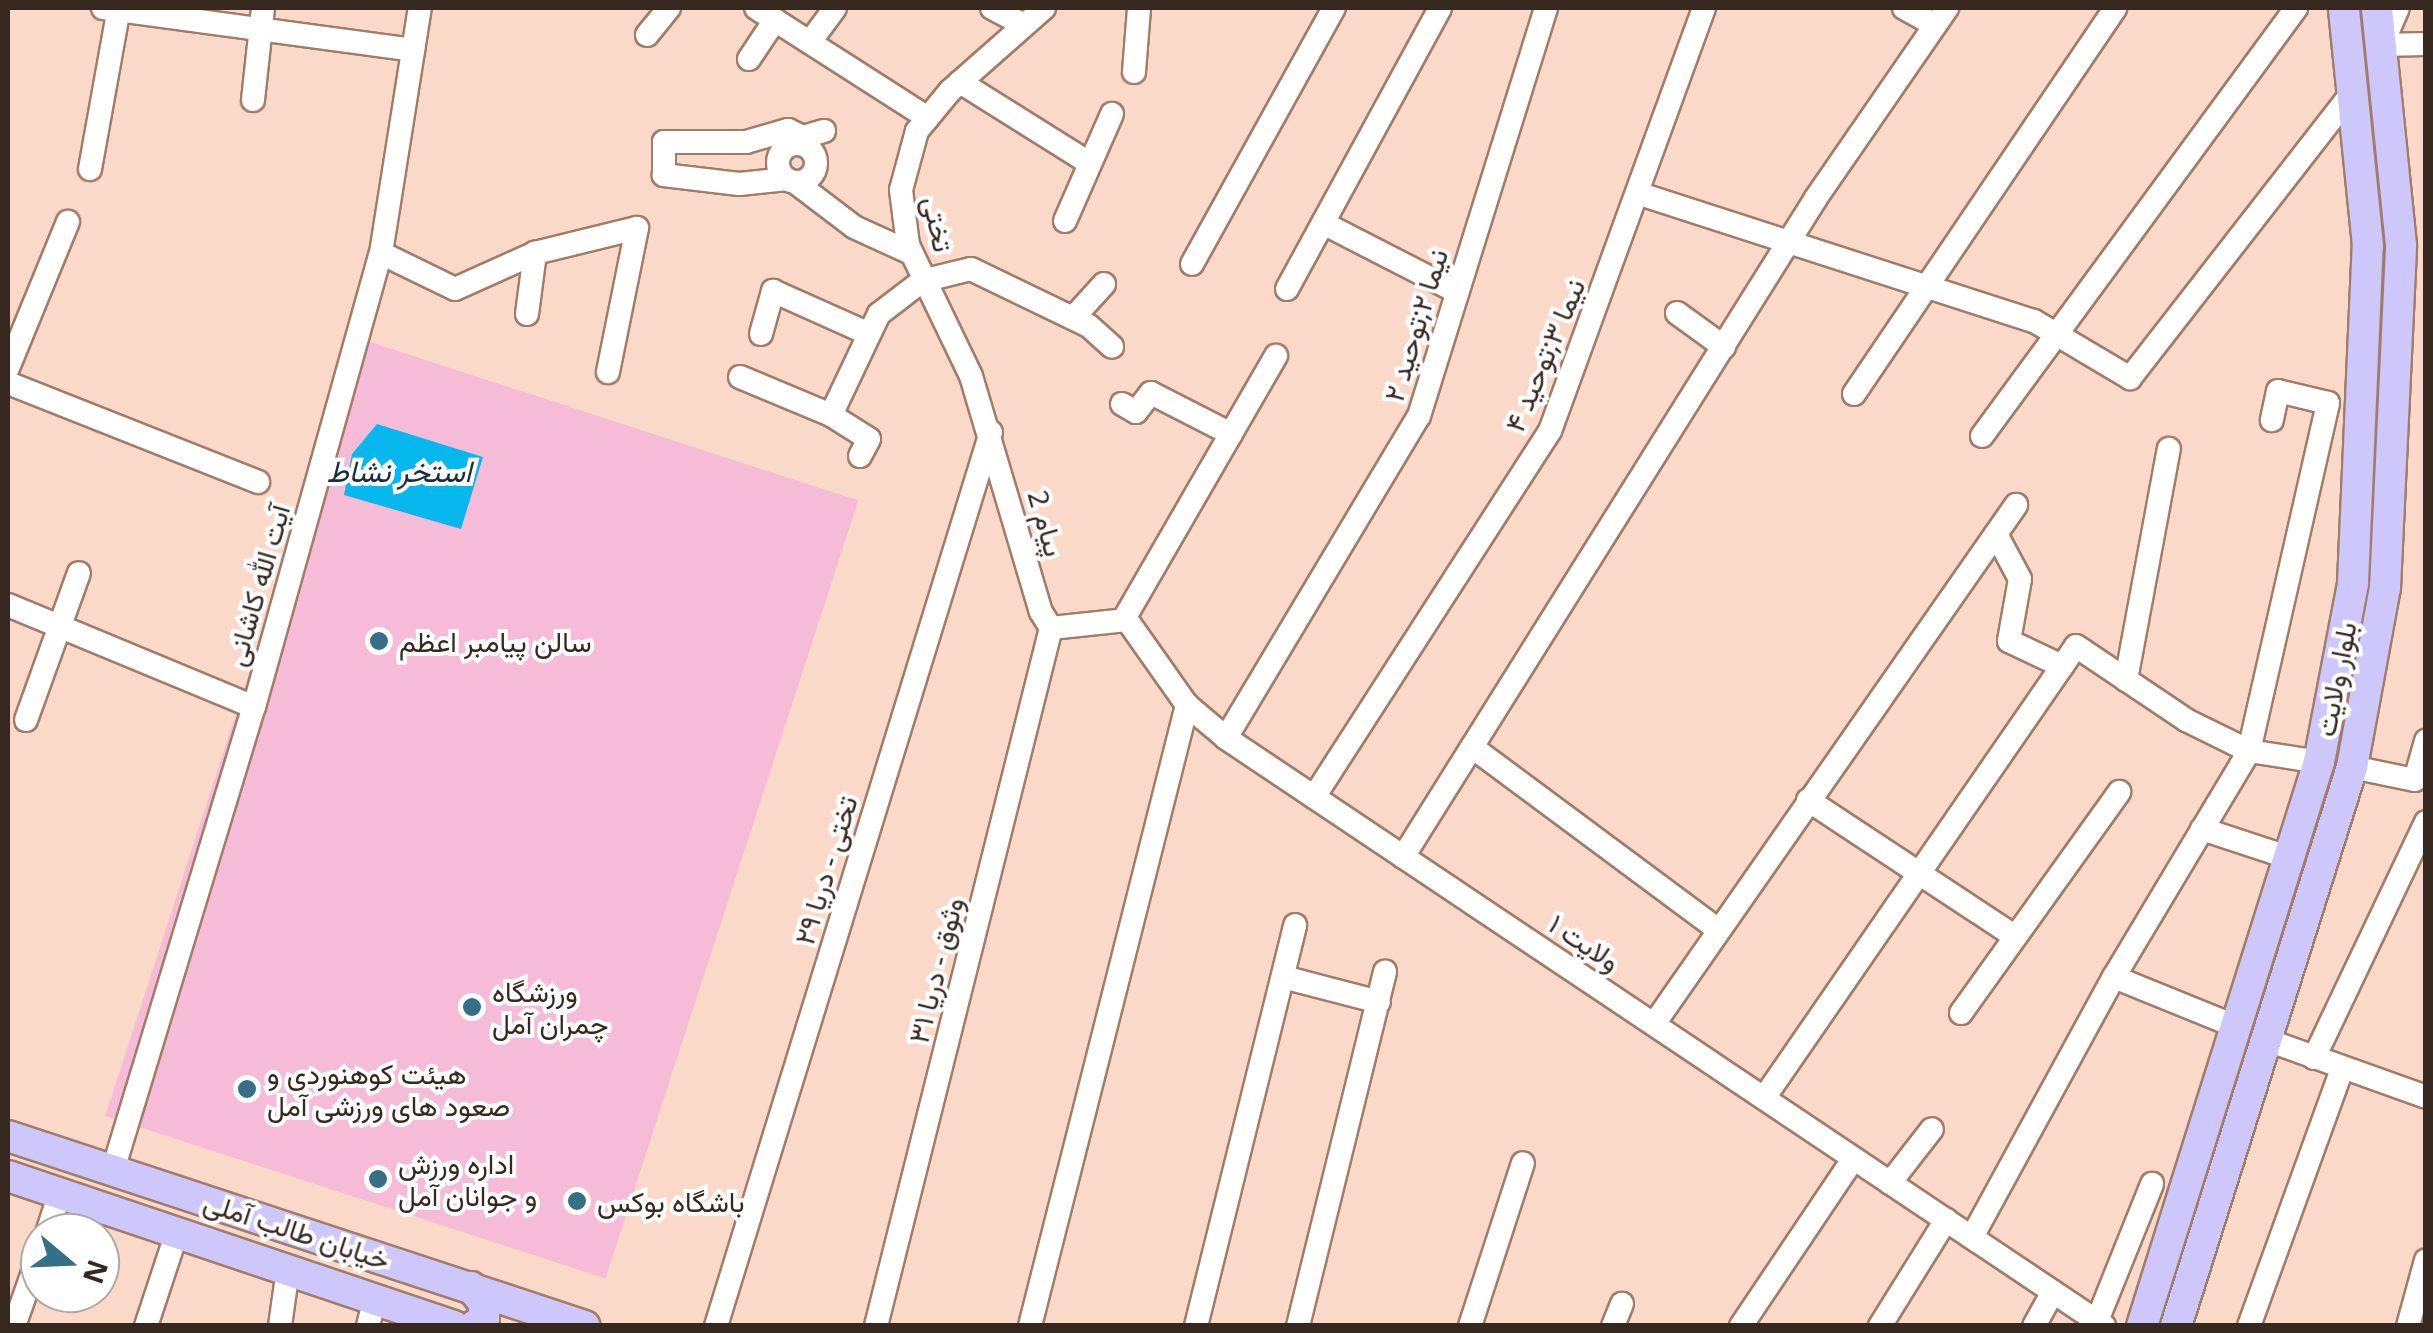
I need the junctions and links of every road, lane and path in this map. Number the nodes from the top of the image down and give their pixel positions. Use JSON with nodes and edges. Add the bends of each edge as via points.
{"nodes":[{"id":1,"x":113,"y":8,"type":"edge"},
{"id":2,"x":420,"y":8,"type":"edge"},
{"id":3,"x":669,"y":8,"type":"edge"},
{"id":4,"x":834,"y":8,"type":"edge"},
{"id":5,"x":992,"y":8,"type":"edge"},
{"id":6,"x":1044,"y":8,"type":"edge"},
{"id":7,"x":1140,"y":8,"type":"edge"},
{"id":8,"x":1334,"y":8,"type":"edge"},
{"id":9,"x":1440,"y":8,"type":"edge"},
{"id":10,"x":1546,"y":8,"type":"edge"},
{"id":11,"x":1704,"y":8,"type":"edge"},
{"id":12,"x":1904,"y":8,"type":"edge"},
{"id":13,"x":2116,"y":8,"type":"edge"},
{"id":14,"x":2296,"y":8,"type":"edge"},
{"id":15,"x":2378,"y":8,"type":"edge"},
{"id":16,"x":2398,"y":8,"type":"edge"},
{"id":17,"x":2340,"y":10,"type":"edge"},
{"id":18,"x":766,"y":14,"type":"edge"},
{"id":19,"x":1941,"y":16,"type":"edge"},
{"id":20,"x":262,"y":18,"type":"edge"},
{"id":21,"x":1024,"y":25,"type":"junction"},
{"id":22,"x":647,"y":35,"type":"dead end"},
{"id":23,"x":810,"y":42,"type":"junction"},
{"id":24,"x":2426,"y":44,"type":"edge"},
{"id":25,"x":2382,"y":45,"type":"junction"},
{"id":26,"x":412,"y":50,"type":"junction"},
{"id":27,"x":749,"y":59,"type":"dead end"},
{"id":28,"x":1134,"y":72,"type":"dead end"},
{"id":29,"x":960,"y":82,"type":"junction"},
{"id":30,"x":2355,"y":89,"type":"junction"},
{"id":31,"x":253,"y":100,"type":"dead end"},
{"id":32,"x":1112,"y":114,"type":"dead end"},
{"id":33,"x":928,"y":118,"type":"junction"},
{"id":34,"x":697,"y":142,"type":"junction"},
{"id":35,"x":746,"y":142,"type":"junction"},
{"id":36,"x":1089,"y":163,"type":"junction"},
{"id":37,"x":90,"y":168,"type":"dead end"},
{"id":38,"x":698,"y":179,"type":"junction"},
{"id":39,"x":791,"y":180,"type":"junction"},
{"id":40,"x":740,"y":184,"type":"junction"},
{"id":41,"x":1640,"y":194,"type":"junction"},
{"id":42,"x":1065,"y":221,"type":"dead end"},
{"id":43,"x":68,"y":222,"type":"dead end"},
{"id":44,"x":1323,"y":223,"type":"junction"},
{"id":45,"x":1790,"y":240,"type":"junction"},
{"id":46,"x":534,"y":253,"type":"junction"},
{"id":47,"x":912,"y":253,"type":"junction"},
{"id":48,"x":381,"y":254,"type":"junction"},
{"id":49,"x":1192,"y":264,"type":"dead end"},
{"id":50,"x":922,"y":280,"type":"junction"},
{"id":51,"x":1104,"y":284,"type":"dead end"},
{"id":52,"x":1932,"y":284,"type":"junction"},
{"id":53,"x":1287,"y":288,"type":"dead end"},
{"id":54,"x":1456,"y":292,"type":"junction"},
{"id":55,"x":1677,"y":313,"type":"dead end"},
{"id":56,"x":527,"y":314,"type":"dead end"},
{"id":57,"x":1073,"y":318,"type":"junction"},
{"id":58,"x":2058,"y":332,"type":"junction"},
{"id":59,"x":762,"y":334,"type":"dead end"},
{"id":60,"x":869,"y":334,"type":"junction"},
{"id":61,"x":1112,"y":347,"type":"dead end"},
{"id":62,"x":1724,"y":347,"type":"junction"},
{"id":63,"x":1276,"y":356,"type":"dead end"},
{"id":64,"x":8,"y":368,"type":"edge"},
{"id":65,"x":608,"y":372,"type":"dead end"},
{"id":66,"x":740,"y":378,"type":"dead end"},
{"id":67,"x":8,"y":384,"type":"edge"},
{"id":68,"x":1854,"y":394,"type":"dead end"},
{"id":69,"x":1122,"y":404,"type":"dead end"},
{"id":70,"x":830,"y":415,"type":"junction"},
{"id":71,"x":2272,"y":420,"type":"dead end"},
{"id":72,"x":990,"y":432,"type":"junction"},
{"id":73,"x":1230,"y":434,"type":"junction"},
{"id":74,"x":1982,"y":436,"type":"dead end"},
{"id":75,"x":2169,"y":449,"type":"dead end"},
{"id":76,"x":860,"y":456,"type":"dead end"},
{"id":77,"x":258,"y":482,"type":"dead end"},
{"id":78,"x":2016,"y":505,"type":"dead end"},
{"id":79,"x":1996,"y":534,"type":"junction"},
{"id":80,"x":79,"y":573,"type":"dead end"},
{"id":81,"x":8,"y":605,"type":"edge"},
{"id":82,"x":1124,"y":618,"type":"junction"},
{"id":83,"x":60,"y":625,"type":"junction"},
{"id":84,"x":1051,"y":628,"type":"junction"},
{"id":85,"x":2062,"y":666,"type":"junction"},
{"id":86,"x":2126,"y":680,"type":"junction"},
{"id":87,"x":1187,"y":704,"type":"junction"},
{"id":88,"x":254,"y":707,"type":"junction"},
{"id":89,"x":26,"y":720,"type":"dead end"},
{"id":90,"x":1226,"y":738,"type":"junction"},
{"id":91,"x":2426,"y":742,"type":"edge"},
{"id":92,"x":1472,"y":748,"type":"junction"},
{"id":93,"x":2249,"y":751,"type":"junction"},
{"id":94,"x":2319,"y":762,"type":"junction"},
{"id":95,"x":2352,"y":767,"type":"junction"},
{"id":96,"x":2119,"y":792,"type":"dead end"},
{"id":97,"x":1314,"y":797,"type":"junction"},
{"id":98,"x":1808,"y":800,"type":"junction"},
{"id":99,"x":2426,"y":822,"type":"edge"},
{"id":100,"x":2202,"y":830,"type":"junction"},
{"id":101,"x":1403,"y":857,"type":"junction"},
{"id":102,"x":2290,"y":858,"type":"junction"},
{"id":103,"x":1918,"y":874,"type":"junction"},
{"id":104,"x":1296,"y":925,"type":"dead end"},
{"id":105,"x":1718,"y":930,"type":"junction"},
{"id":106,"x":2014,"y":936,"type":"junction"},
{"id":107,"x":1386,"y":972,"type":"dead end"},
{"id":108,"x":1283,"y":977,"type":"junction"},
{"id":109,"x":2114,"y":977,"type":"junction"},
{"id":110,"x":1378,"y":1002,"type":"junction"},
{"id":111,"x":1960,"y":1013,"type":"dead end"},
{"id":112,"x":1654,"y":1024,"type":"junction"},
{"id":113,"x":2237,"y":1027,"type":"junction"},
{"id":114,"x":2267,"y":1040,"type":"junction"},
{"id":115,"x":2314,"y":1058,"type":"junction"},
{"id":116,"x":2342,"y":1069,"type":"junction"},
{"id":117,"x":2426,"y":1097,"type":"edge"},
{"id":118,"x":1764,"y":1098,"type":"junction"},
{"id":119,"x":1932,"y":1130,"type":"dead end"},
{"id":120,"x":8,"y":1136,"type":"edge"},
{"id":121,"x":1854,"y":1158,"type":"junction"},
{"id":122,"x":1523,"y":1162,"type":"dead end"},
{"id":123,"x":113,"y":1170,"type":"junction"},
{"id":124,"x":8,"y":1176,"type":"edge"},
{"id":125,"x":1890,"y":1183,"type":"junction"},
{"id":126,"x":2152,"y":1184,"type":"dead end"},
{"id":127,"x":60,"y":1193,"type":"junction"},
{"id":128,"x":53,"y":1213,"type":"edge"},
{"id":129,"x":1946,"y":1220,"type":"junction"},
{"id":130,"x":177,"y":1232,"type":"junction"},
{"id":131,"x":1972,"y":1237,"type":"junction"},
{"id":132,"x":2426,"y":1260,"type":"edge"},
{"id":133,"x":288,"y":1269,"type":"junction"},
{"id":134,"x":471,"y":1288,"type":"junction"},
{"id":135,"x":2053,"y":1292,"type":"junction"},
{"id":136,"x":371,"y":1312,"type":"edge"},
{"id":137,"x":2100,"y":1323,"type":"edge"},
{"id":138,"x":568,"y":1324,"type":"edge"},
{"id":139,"x":146,"y":1326,"type":"edge"},
{"id":140,"x":280,"y":1326,"type":"edge"},
{"id":141,"x":454,"y":1326,"type":"edge"},
{"id":142,"x":474,"y":1326,"type":"edge"},
{"id":143,"x":716,"y":1326,"type":"edge"},
{"id":144,"x":876,"y":1326,"type":"edge"},
{"id":145,"x":1030,"y":1326,"type":"edge"},
{"id":146,"x":1196,"y":1326,"type":"edge"},
{"id":147,"x":1298,"y":1326,"type":"edge"},
{"id":148,"x":1470,"y":1326,"type":"edge"},
{"id":149,"x":1741,"y":1326,"type":"edge"},
{"id":150,"x":1880,"y":1326,"type":"edge"},
{"id":151,"x":2034,"y":1326,"type":"edge"},
{"id":152,"x":2142,"y":1326,"type":"edge"},
{"id":153,"x":2176,"y":1326,"type":"edge"},
{"id":154,"x":2249,"y":1326,"type":"edge"},
{"id":155,"x":2408,"y":1326,"type":"edge"}],
"edges":[{"from":1,"to":20,"type":"street"},
{"from":1,"to":37,"type":"street"},
{"from":2,"to":26,"type":"street","name":"آیت الله کاشانی"},
{"from":3,"to":22,"type":"street"},
{"from":4,"to":23,"type":"street"},
{"from":5,"to":21,"type":"street"},
{"from":6,"to":21,"type":"street","name":"تختی"},
{"from":7,"to":28,"type":"street"},
{"from":8,"to":49,"type":"street"},
{"from":9,"to":44,"type":"street"},
{"from":10,"to":54,"type":"street","name":"نیما ۲;توحید ۲"},
{"from":11,"to":41,"type":"street","name":"نیما ۳;توحید ۴"},
{"from":12,"to":19,"type":"street"},
{"from":13,"to":52,"type":"street"},
{"from":14,"to":58,"type":"street"},
{"from":15,"to":25,"type":"main road","name":"بلوار ولایت"},
{"from":16,"to":25,"type":"street"},
{"from":17,"to":30,"type":"main road","name":"بلوار ولایت"},
{"from":18,"to":23,"type":"street"},
{"from":18,"to":27,"type":"street"},
{"from":19,"to":45,"type":"street"},
{"from":20,"to":26,"type":"street"},
{"from":20,"to":31,"type":"street"},
{"from":21,"to":29,"type":"street","name":"تختی"},
{"from":23,"to":33,"type":"street"},
{"from":24,"to":25,"type":"street"},
{"from":25,"to":95,"type":"main road","name":"بلوار ولایت","via":[[2400,245],[2396,431],[2385,588]]},
{"from":26,"to":48,"type":"street","name":"آیت الله کاشانی"},
{"from":29,"to":33,"type":"street","name":"تختی"},
{"from":29,"to":36,"type":"street"},
{"from":30,"to":58,"type":"street","via":[[2130,378]]},
{"from":30,"to":94,"type":"main road","name":"بلوار ولایت","via":[[2368,246],[2361,486],[2353,584]]},
{"from":32,"to":36,"type":"street"},
{"from":33,"to":47,"type":"street","name":"تختی","via":[[917,132],[901,190]]},
{"from":34,"to":35,"type":"street"},
{"from":34,"to":38,"type":"street","via":[[692,161]]},
{"from":34,"to":38,"type":"street","via":[[664,142],[661,164],[664,175]]},
{"from":35,"to":39,"type":"street","via":[[788,130],[809,137],[786,146],[778,158]]},
{"from":35,"to":40,"type":"street"},
{"from":36,"to":42,"type":"street"},
{"from":38,"to":40,"type":"street"},
{"from":39,"to":40,"type":"street"},
{"from":39,"to":47,"type":"street","via":[[854,226]]},
{"from":41,"to":45,"type":"street"},
{"from":41,"to":97,"type":"street","name":"نیما ۳;توحید ۴","via":[[1550,431]]},
{"from":43,"to":64,"type":"street"},
{"from":44,"to":53,"type":"street"},
{"from":44,"to":54,"type":"street"},
{"from":45,"to":52,"type":"street"},
{"from":45,"to":62,"type":"street"},
{"from":46,"to":48,"type":"street","via":[[455,289]]},
{"from":46,"to":56,"type":"street"},
{"from":46,"to":65,"type":"street","via":[[637,228]]},
{"from":47,"to":50,"type":"street","name":"تختی"},
{"from":48,"to":88,"type":"street","name":"آیت الله کاشانی"},
{"from":50,"to":57,"type":"street","via":[[972,268]]},
{"from":50,"to":60,"type":"street","via":[[879,314]]},
{"from":50,"to":72,"type":"street","name":"تختی","via":[[961,353]]},
{"from":51,"to":57,"type":"street"},
{"from":52,"to":58,"type":"street"},
{"from":52,"to":68,"type":"street"},
{"from":54,"to":90,"type":"street","name":"نیما ۲;توحید ۲","via":[[1420,416]]},
{"from":55,"to":62,"type":"street"},
{"from":57,"to":61,"type":"street"},
{"from":58,"to":74,"type":"street"},
{"from":59,"to":60,"type":"street","via":[[773,291]]},
{"from":60,"to":70,"type":"street"},
{"from":62,"to":92,"type":"street"},
{"from":63,"to":73,"type":"street"},
{"from":66,"to":70,"type":"street"},
{"from":67,"to":77,"type":"street"},
{"from":69,"to":73,"type":"street","via":[[1136,412],[1152,393]]},
{"from":70,"to":76,"type":"street","via":[[870,439]]},
{"from":71,"to":93,"type":"street","via":[[2278,392],[2328,403]]},
{"from":72,"to":84,"type":"street","name":"پیام 2"},
{"from":72,"to":143,"type":"street","name":"تختی - دریا ۲۹"},
{"from":73,"to":82,"type":"street"},
{"from":75,"to":86,"type":"street"},
{"from":78,"to":79,"type":"street"},
{"from":79,"to":85,"type":"street","via":[[2020,578],[2009,641]]},
{"from":79,"to":98,"type":"street"},
{"from":80,"to":83,"type":"street"},
{"from":81,"to":83,"type":"street"},
{"from":82,"to":84,"type":"street"},
{"from":82,"to":87,"type":"street","name":"ولایت ۱"},
{"from":83,"to":88,"type":"street"},
{"from":83,"to":89,"type":"street"},
{"from":84,"to":144,"type":"street","name":"وثوق - دریا ۳۱"},
{"from":85,"to":86,"type":"street","via":[[2076,646]]},
{"from":85,"to":103,"type":"street"},
{"from":86,"to":93,"type":"street"},
{"from":87,"to":90,"type":"street","name":"ولایت ۱"},
{"from":87,"to":145,"type":"street"},
{"from":88,"to":123,"type":"street","name":"آیت الله کاشانی"},
{"from":90,"to":97,"type":"street","name":"ولایت ۱"},
{"from":91,"to":95,"type":"street","via":[[2415,780]]},
{"from":92,"to":101,"type":"street"},
{"from":92,"to":105,"type":"street"},
{"from":93,"to":94,"type":"street"},
{"from":93,"to":100,"type":"street"},
{"from":94,"to":102,"type":"main road","name":"بلوار ولایت"},
{"from":95,"to":114,"type":"main road","name":"بلوار ولایت"},
{"from":96,"to":106,"type":"street"},
{"from":97,"to":101,"type":"street","name":"ولایت ۱"},
{"from":98,"to":103,"type":"street"},
{"from":98,"to":105,"type":"street"},
{"from":99,"to":115,"type":"street"},
{"from":100,"to":102,"type":"street"},
{"from":100,"to":109,"type":"street"},
{"from":101,"to":112,"type":"street","name":"ولایت ۱"},
{"from":102,"to":113,"type":"main road","name":"بلوار ولایت"},
{"from":103,"to":106,"type":"street"},
{"from":103,"to":118,"type":"street"},
{"from":104,"to":108,"type":"street"},
{"from":105,"to":112,"type":"street"},
{"from":106,"to":111,"type":"street"},
{"from":107,"to":110,"type":"street"},
{"from":108,"to":110,"type":"street"},
{"from":108,"to":146,"type":"street"},
{"from":109,"to":113,"type":"street"},
{"from":109,"to":131,"type":"street"},
{"from":110,"to":147,"type":"street"},
{"from":112,"to":118,"type":"street","name":"ولایت ۱"},
{"from":113,"to":152,"type":"main road","name":"بلوار ولایت"},
{"from":114,"to":115,"type":"street"},
{"from":114,"to":153,"type":"main road","name":"بلوار ولایت"},
{"from":115,"to":116,"type":"street"},
{"from":116,"to":117,"type":"street"},
{"from":116,"to":154,"type":"street"},
{"from":118,"to":121,"type":"street","name":"ولایت ۱"},
{"from":119,"to":125,"type":"street"},
{"from":120,"to":123,"type":"main road","name":"خیابان طالب آملی"},
{"from":121,"to":125,"type":"street","name":"ولایت ۱"},
{"from":121,"to":149,"type":"street"},
{"from":122,"to":148,"type":"street"},
{"from":123,"to":134,"type":"main road","name":"خیابان طالب آملی"},
{"from":124,"to":127,"type":"main road","name":"خیابان طالب آملی"},
{"from":125,"to":129,"type":"street","name":"ولایت ۱"},
{"from":126,"to":137,"type":"street"},
{"from":127,"to":128,"type":"street"},
{"from":127,"to":130,"type":"main road","name":"خیابان طالب آملی"},
{"from":129,"to":131,"type":"street","name":"ولایت ۱"},
{"from":129,"to":150,"type":"street"},
{"from":130,"to":133,"type":"main road","name":"خیابان طالب آملی"},
{"from":130,"to":139,"type":"street"},
{"from":131,"to":135,"type":"street","name":"ولایت ۱"},
{"from":132,"to":155,"type":"street"},
{"from":133,"to":136,"type":"main road","name":"خیابان طالب آملی"},
{"from":133,"to":140,"type":"street"},
{"from":134,"to":138,"type":"main road","name":"خیابان طالب آملی"},
{"from":134,"to":142,"type":"main road","via":[[484,1303],[484,1319]]},
{"from":135,"to":137,"type":"street","name":"ولایت ۱"},
{"from":135,"to":151,"type":"street"},
{"from":136,"to":141,"type":"main road","name":"خیابان طالب آملی"}]}
